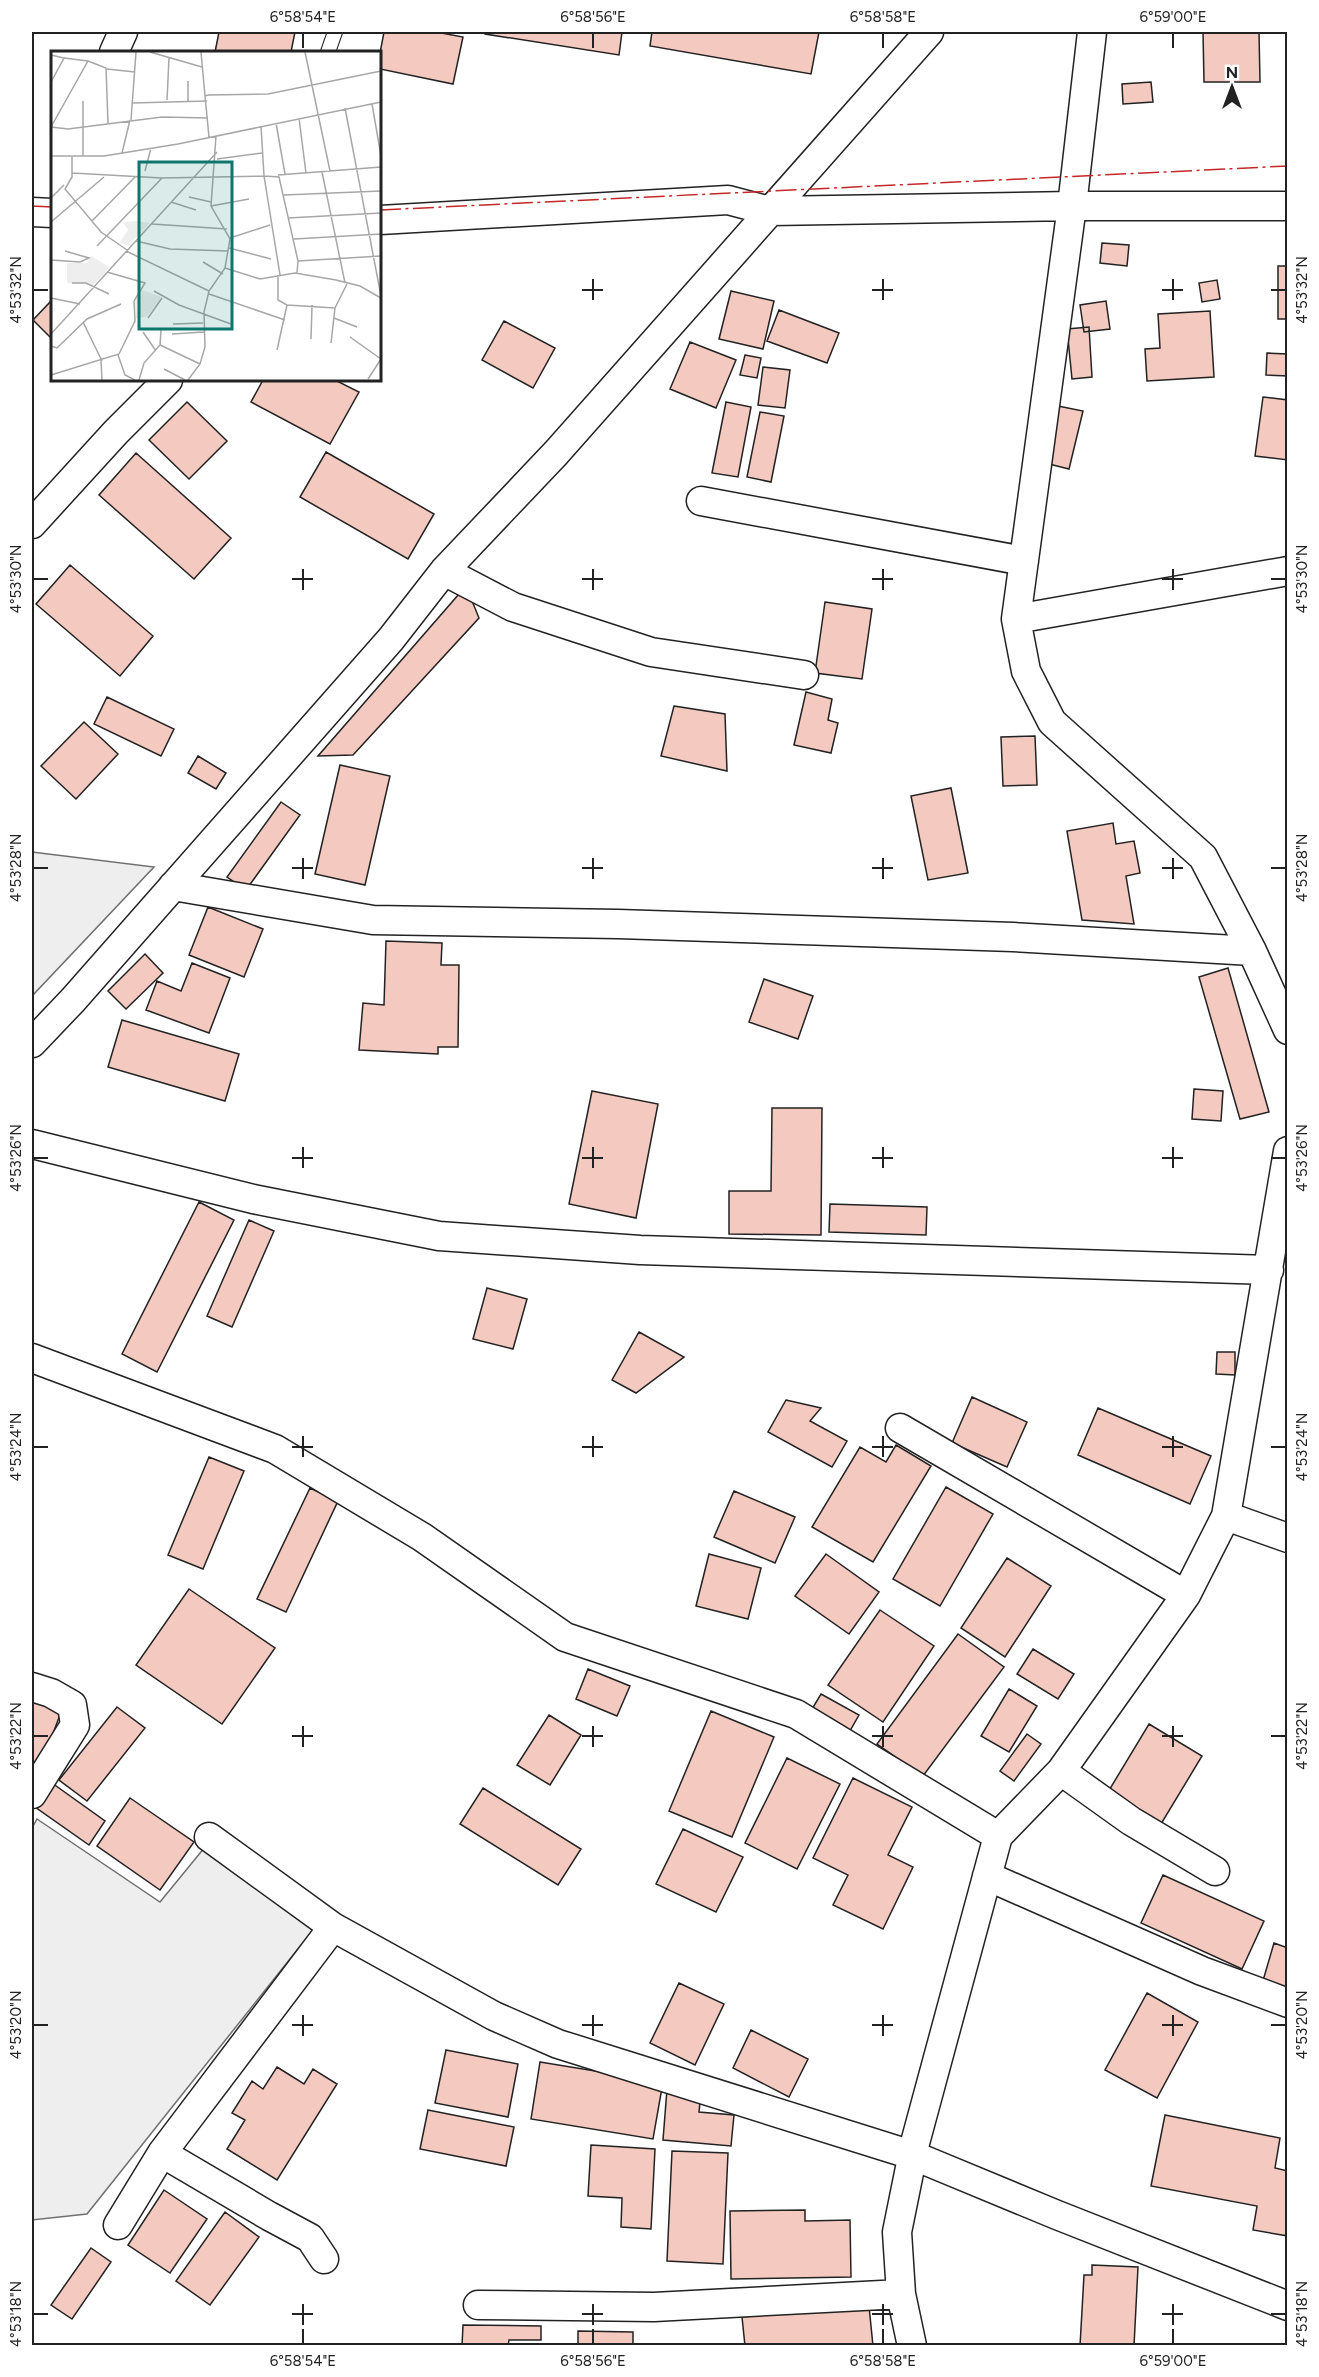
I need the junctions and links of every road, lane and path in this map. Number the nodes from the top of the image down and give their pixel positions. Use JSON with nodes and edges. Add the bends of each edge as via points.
{"nodes":[{"id":1,"x":123,"y":32,"type":"edge"},
{"id":2,"x":335,"y":32,"type":"edge"},
{"id":3,"x":929,"y":32,"type":"edge"},
{"id":4,"x":1092,"y":32,"type":"edge"},
{"id":5,"x":114,"y":51,"type":"edge"},
{"id":6,"x":328,"y":51,"type":"edge"},
{"id":7,"x":1072,"y":206,"type":"junction"},
{"id":8,"x":1287,"y":206,"type":"edge"},
{"id":9,"x":770,"y":211,"type":"junction"},
{"id":10,"x":32,"y":212,"type":"edge"},
{"id":11,"x":51,"y":213,"type":"edge"},
{"id":12,"x":381,"y":220,"type":"edge"},
{"id":13,"x":167,"y":381,"type":"edge"},
{"id":14,"x":701,"y":501,"type":"dead end"},
{"id":15,"x":32,"y":524,"type":"edge"},
{"id":16,"x":1024,"y":561,"type":"junction"},
{"id":17,"x":444,"y":571,"type":"junction"},
{"id":18,"x":1287,"y":571,"type":"edge"},
{"id":19,"x":1016,"y":619,"type":"junction"},
{"id":20,"x":804,"y":675,"type":"dead end"},
{"id":21,"x":173,"y":886,"type":"junction"},
{"id":22,"x":1252,"y":951,"type":"junction"},
{"id":23,"x":1287,"y":1030,"type":"edge"},
{"id":24,"x":32,"y":1043,"type":"edge"},
{"id":25,"x":32,"y":1144,"type":"edge"},
{"id":26,"x":1287,"y":1151,"type":"edge"},
{"id":27,"x":1282,"y":1222,"type":"edge"},
{"id":28,"x":1269,"y":1270,"type":"junction"},
{"id":29,"x":32,"y":1358,"type":"edge"},
{"id":30,"x":900,"y":1428,"type":"dead end"},
{"id":31,"x":1226,"y":1516,"type":"junction"},
{"id":32,"x":1287,"y":1538,"type":"edge"},
{"id":33,"x":1186,"y":1595,"type":"junction"},
{"id":34,"x":32,"y":1687,"type":"edge"},
{"id":35,"x":1060,"y":1771,"type":"junction"},
{"id":36,"x":32,"y":1794,"type":"edge"},
{"id":37,"x":998,"y":1836,"type":"junction"},
{"id":38,"x":209,"y":1837,"type":"dead end"},
{"id":39,"x":1215,"y":1871,"type":"dead end"},
{"id":40,"x":987,"y":1876,"type":"junction"},
{"id":41,"x":333,"y":1927,"type":"junction"},
{"id":42,"x":1287,"y":2003,"type":"edge"},
{"id":43,"x":162,"y":2153,"type":"junction"},
{"id":44,"x":912,"y":2155,"type":"junction"},
{"id":45,"x":118,"y":2225,"type":"dead end"},
{"id":46,"x":324,"y":2259,"type":"dead end"},
{"id":47,"x":901,"y":2294,"type":"junction"},
{"id":48,"x":478,"y":2305,"type":"dead end"},
{"id":49,"x":1287,"y":2306,"type":"edge"},
{"id":50,"x":912,"y":2346,"type":"edge"}],
"edges":[{"from":1,"to":5,"type":"street"},
{"from":2,"to":6,"type":"lane"},
{"from":3,"to":9,"type":"street"},
{"from":4,"to":7,"type":"street"},
{"from":7,"to":8,"type":"street"},
{"from":7,"to":9,"type":"street"},
{"from":7,"to":16,"type":"street"},
{"from":9,"to":12,"type":"street","via":[[728,200]]},
{"from":9,"to":17,"type":"street","via":[[556,453]]},
{"from":10,"to":11,"type":"street"},
{"from":13,"to":15,"type":"street"},
{"from":14,"to":16,"type":"street"},
{"from":16,"to":19,"type":"street"},
{"from":17,"to":20,"type":"street","via":[[513,607],[651,652]]},
{"from":17,"to":21,"type":"street","via":[[391,639]]},
{"from":18,"to":19,"type":"street"},
{"from":19,"to":22,"type":"street","via":[[1026,671],[1052,722],[1203,857]]},
{"from":21,"to":22,"type":"street","via":[[373,920],[1001,936]]},
{"from":21,"to":24,"type":"street"},
{"from":22,"to":23,"type":"street"},
{"from":25,"to":28,"type":"street","via":[[253,1199],[439,1236],[640,1250]]},
{"from":26,"to":27,"type":"street"},
{"from":27,"to":28,"type":"street"},
{"from":28,"to":31,"type":"street"},
{"from":29,"to":37,"type":"street","via":[[275,1449],[422,1537],[566,1637],[796,1714]]},
{"from":30,"to":33,"type":"street"},
{"from":31,"to":32,"type":"street"},
{"from":31,"to":33,"type":"street"},
{"from":33,"to":35,"type":"street"},
{"from":34,"to":36,"type":"street","via":[[72,1705],[75,1725]]},
{"from":35,"to":37,"type":"street"},
{"from":35,"to":39,"type":"street","via":[[1131,1821]]},
{"from":37,"to":40,"type":"street"},
{"from":38,"to":41,"type":"street"},
{"from":40,"to":42,"type":"street","via":[[1202,1971]]},
{"from":40,"to":44,"type":"street"},
{"from":41,"to":43,"type":"street"},
{"from":41,"to":44,"type":"street","via":[[494,2016],[558,2044]]},
{"from":43,"to":45,"type":"street"},
{"from":43,"to":46,"type":"street","via":[[310,2238]]},
{"from":44,"to":47,"type":"street","via":[[897,2232]]},
{"from":44,"to":49,"type":"street"},
{"from":47,"to":48,"type":"street","via":[[654,2307]]},
{"from":47,"to":50,"type":"street"}]}
